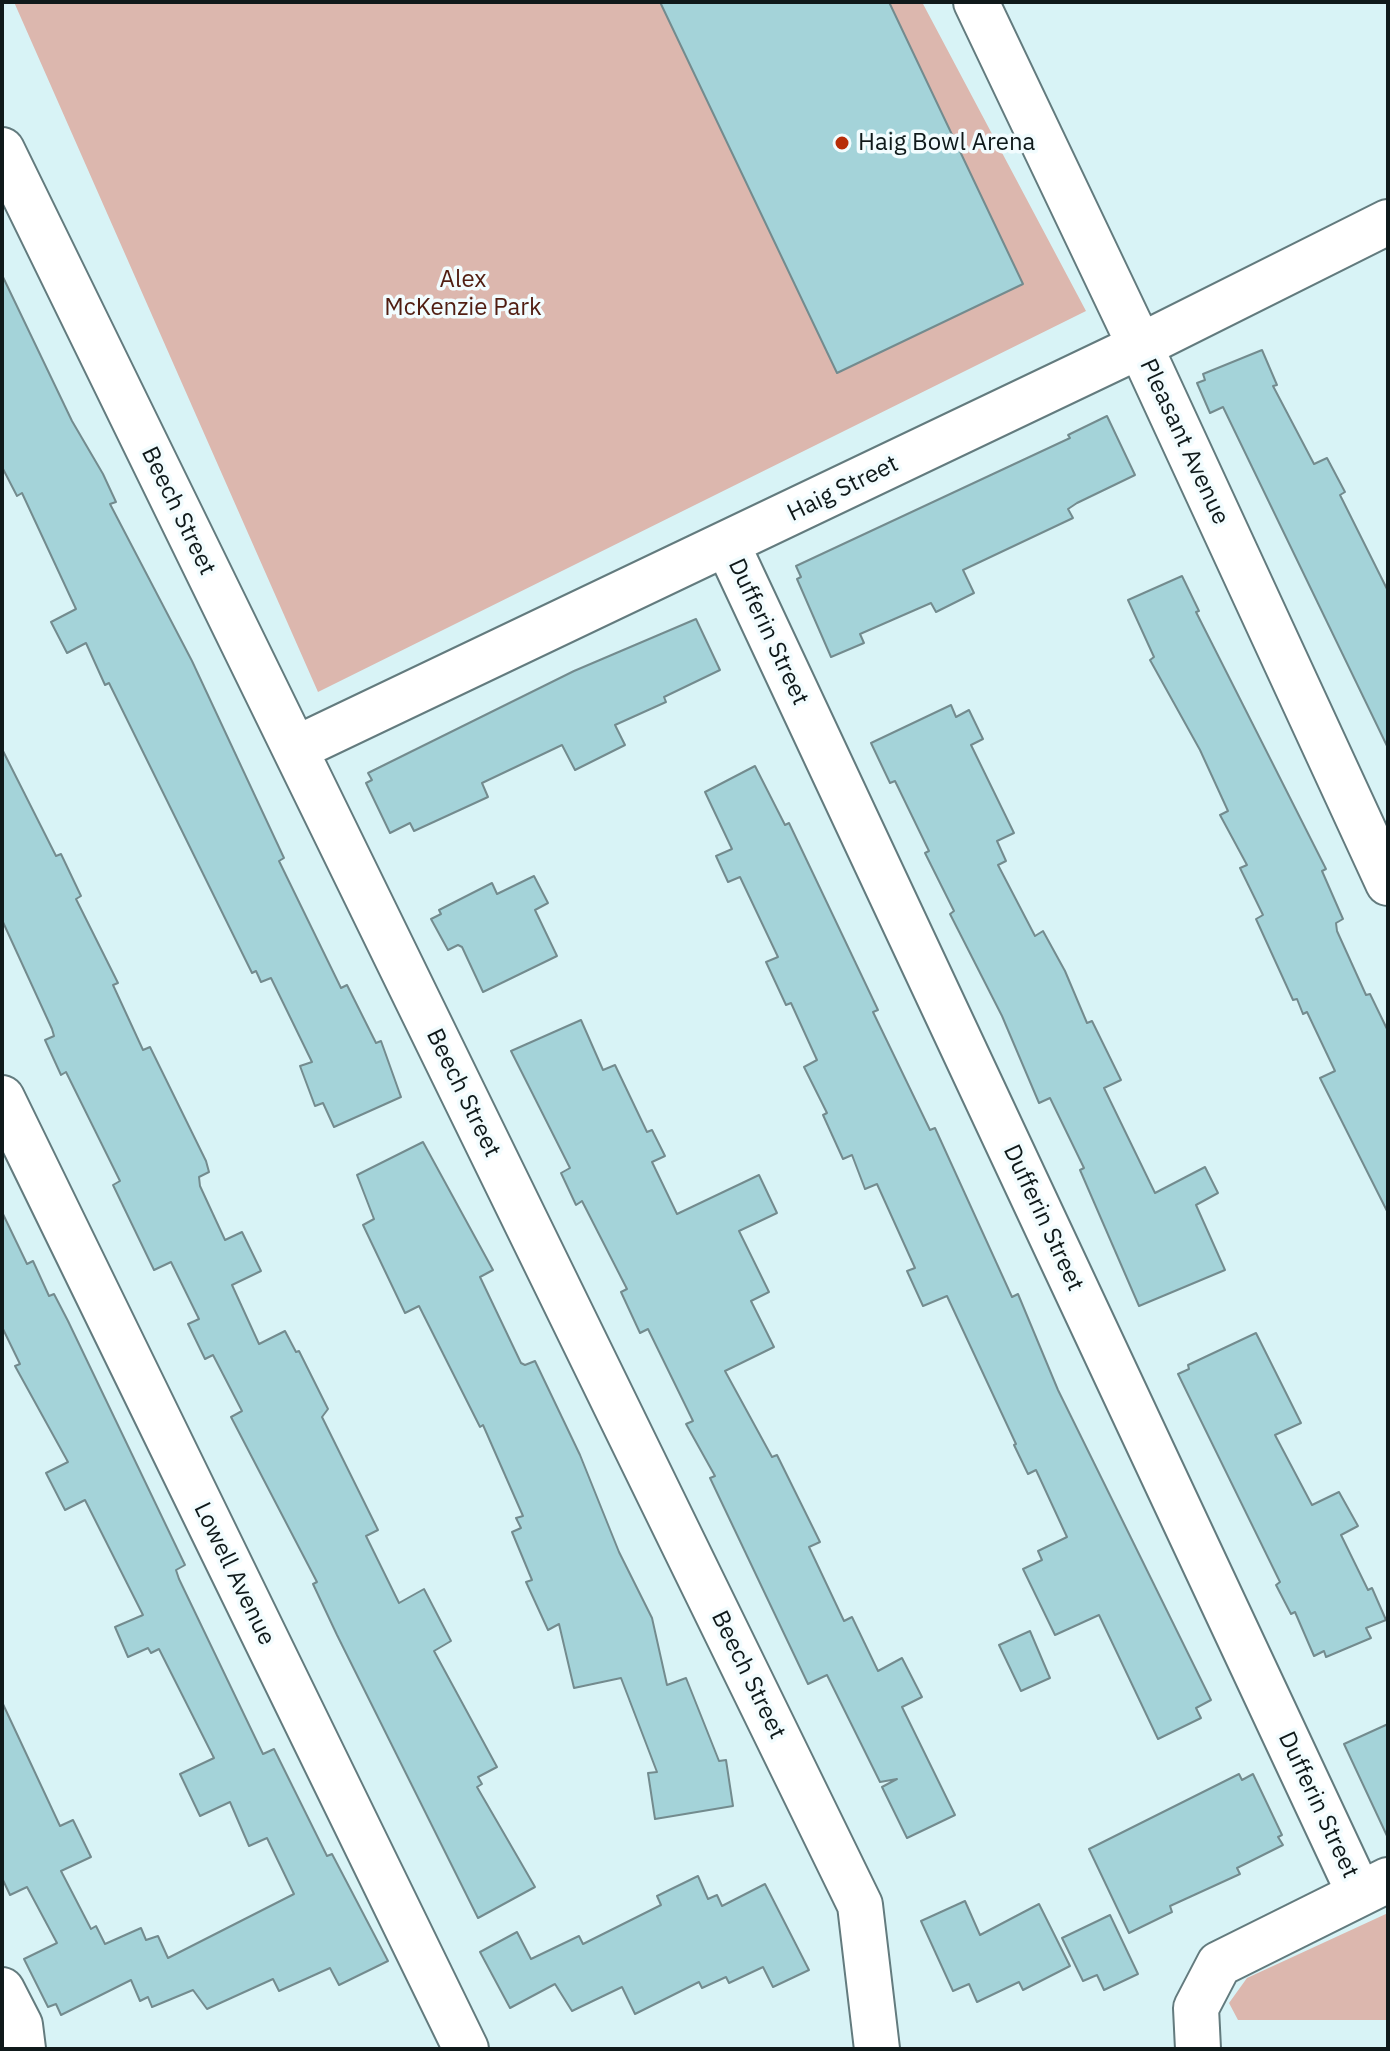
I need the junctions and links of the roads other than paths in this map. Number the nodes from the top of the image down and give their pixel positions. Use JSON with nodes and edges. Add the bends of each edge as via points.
{"nodes":[{"id":1,"x":976,"y":2,"type":"edge"},
{"id":2,"x":2,"y":150,"type":"edge"},
{"id":3,"x":1388,"y":222,"type":"edge"},
{"id":4,"x":1140,"y":346,"type":"junction"},
{"id":5,"x":727,"y":544,"type":"junction"},
{"id":6,"x":295,"y":749,"type":"junction"},
{"id":7,"x":1388,"y":883,"type":"edge"},
{"id":8,"x":2,"y":1098,"type":"edge"},
{"id":9,"x":1373,"y":1886,"type":"edge"},
{"id":10,"x":2,"y":1990,"type":"edge"},
{"id":11,"x":23,"y":2049,"type":"edge"},
{"id":12,"x":466,"y":2049,"type":"edge"},
{"id":13,"x":877,"y":2049,"type":"edge"},
{"id":14,"x":1198,"y":2049,"type":"edge"}],
"edges":[{"from":1,"to":4,"type":"street","name":"Pleasant Avenue"},
{"from":2,"to":6,"type":"street","name":"Beech Street"},
{"from":3,"to":4,"type":"street","name":"Haig Street"},
{"from":4,"to":5,"type":"street","name":"Haig Street"},
{"from":4,"to":7,"type":"street","name":"Pleasant Avenue"},
{"from":5,"to":6,"type":"street","name":"Haig Street"},
{"from":5,"to":9,"type":"street","name":"Dufferin Street"},
{"from":6,"to":13,"type":"street","name":"Beech Street","via":[[860,1905]]},
{"from":8,"to":12,"type":"street","name":"Lowell Avenue"},
{"from":9,"to":14,"type":"street","via":[[1219,1964],[1196,2008]]},
{"from":10,"to":11,"type":"street","via":[[20,2025]]}]}
